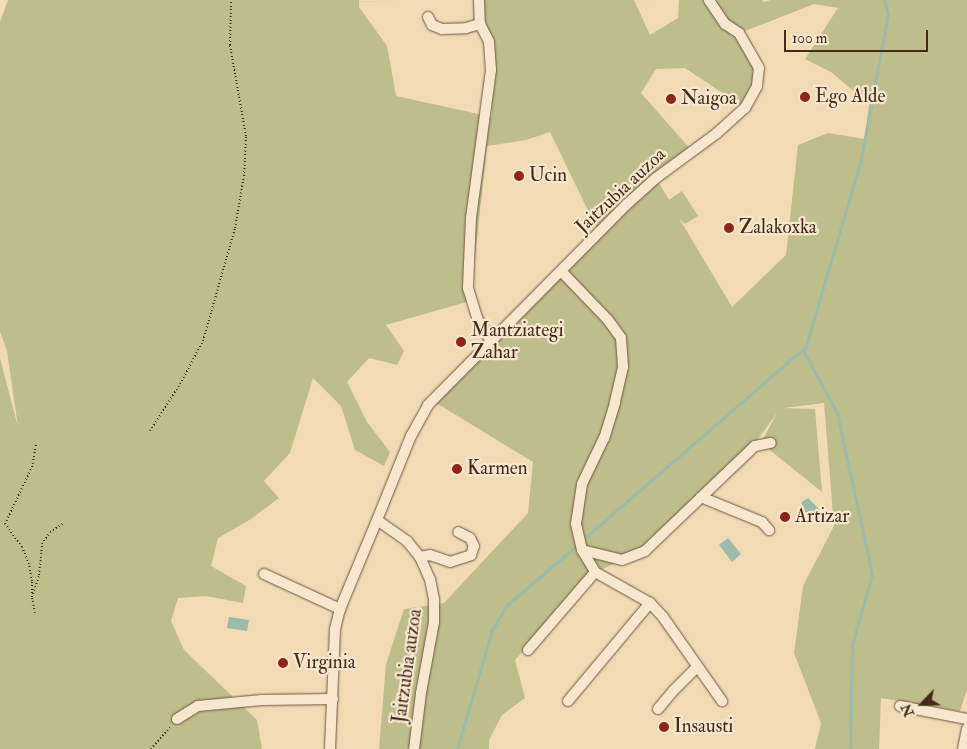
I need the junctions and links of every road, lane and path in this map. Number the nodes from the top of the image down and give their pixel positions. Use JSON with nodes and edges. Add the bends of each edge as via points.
{"nodes":[{"id":1,"x":231,"y":0,"type":"edge"},
{"id":2,"x":479,"y":0,"type":"edge"},
{"id":3,"x":710,"y":0,"type":"edge"},
{"id":4,"x":428,"y":17,"type":"dead end"},
{"id":5,"x":480,"y":24,"type":"junction"},
{"id":6,"x":562,"y":272,"type":"junction"},
{"id":7,"x":490,"y":341,"type":"junction"},
{"id":8,"x":150,"y":431,"type":"dead end"},
{"id":9,"x":771,"y":443,"type":"dead end"},
{"id":10,"x":36,"y":444,"type":"dead end"},
{"id":11,"x":701,"y":497,"type":"junction"},
{"id":12,"x":377,"y":520,"type":"junction"},
{"id":13,"x":64,"y":523,"type":"dead end"},
{"id":14,"x":769,"y":530,"type":"dead end"},
{"id":15,"x":458,"y":532,"type":"dead end"},
{"id":16,"x":582,"y":550,"type":"junction"},
{"id":17,"x":420,"y":557,"type":"junction"},
{"id":18,"x":596,"y":572,"type":"junction"},
{"id":19,"x":264,"y":574,"type":"dead end"},
{"id":20,"x":32,"y":597,"type":"junction"},
{"id":21,"x":650,"y":603,"type":"junction"},
{"id":22,"x":340,"y":609,"type":"junction"},
{"id":23,"x":35,"y":613,"type":"dead end"},
{"id":24,"x":528,"y":650,"type":"dead end"},
{"id":25,"x":697,"y":667,"type":"junction"},
{"id":26,"x":333,"y":699,"type":"junction"},
{"id":27,"x":568,"y":701,"type":"dead end"},
{"id":28,"x":722,"y":701,"type":"dead end"},
{"id":29,"x":900,"y":706,"type":"dead end"},
{"id":30,"x":658,"y":709,"type":"dead end"},
{"id":31,"x":177,"y":718,"type":"joint"},
{"id":32,"x":967,"y":719,"type":"edge"},
{"id":33,"x":967,"y":728,"type":"edge"},
{"id":34,"x":150,"y":749,"type":"edge"},
{"id":35,"x":330,"y":749,"type":"edge"},
{"id":36,"x":414,"y":749,"type":"edge"},
{"id":37,"x":963,"y":749,"type":"edge"}],
"edges":[{"from":1,"to":8,"type":"path","via":[[230,45],[246,136],[244,176],[235,228],[203,341]]},
{"from":2,"to":5,"type":"street"},
{"from":3,"to":6,"type":"street","name":"Jaitzubia auzoa","via":[[725,24],[739,33],[750,50],[759,68],[757,86],[745,108],[656,178]]},
{"from":4,"to":5,"type":"street","via":[[432,25],[442,29]]},
{"from":5,"to":7,"type":"street","via":[[489,42],[492,70],[471,218],[468,288]]},
{"from":6,"to":7,"type":"street","name":"Jaitzubia auzoa"},
{"from":6,"to":16,"type":"street","via":[[621,338],[623,367],[615,403],[604,438],[582,484],[576,524]]},
{"from":7,"to":12,"type":"street","name":"Jaitzubia auzoa","via":[[428,405],[411,436]]},
{"from":9,"to":11,"type":"street","via":[[755,446]]},
{"from":10,"to":20,"type":"path","via":[[32,467],[5,524],[22,547],[29,564]]},
{"from":11,"to":14,"type":"street","via":[[762,522]]},
{"from":11,"to":16,"type":"street","via":[[645,551],[622,560]]},
{"from":12,"to":17,"type":"street","name":"Jaitzubia auzoa","via":[[407,541]]},
{"from":12,"to":22,"type":"street","name":"Jaitzubia auzoa"},
{"from":13,"to":20,"type":"path","via":[[50,532],[42,544],[39,574]]},
{"from":15,"to":17,"type":"street","via":[[470,538],[474,546],[470,555],[450,562],[430,554]]},
{"from":16,"to":18,"type":"street"},
{"from":17,"to":36,"type":"street","name":"Jaitzubia auzoa","via":[[430,579],[434,622]]},
{"from":18,"to":21,"type":"street"},
{"from":18,"to":24,"type":"street"},
{"from":19,"to":22,"type":"street"},
{"from":20,"to":23,"type":"path"},
{"from":21,"to":25,"type":"street"},
{"from":21,"to":27,"type":"street"},
{"from":22,"to":26,"type":"street","name":"Jaitzubia auzoa","via":[[335,629]]},
{"from":25,"to":28,"type":"street"},
{"from":25,"to":30,"type":"street"},
{"from":26,"to":31,"type":"street","via":[[262,700],[198,706]]},
{"from":26,"to":35,"type":"street","name":"Jaitzubia auzoa"},
{"from":29,"to":32,"type":"street"},
{"from":31,"to":34,"type":"path"},
{"from":33,"to":37,"type":"street"}]}
